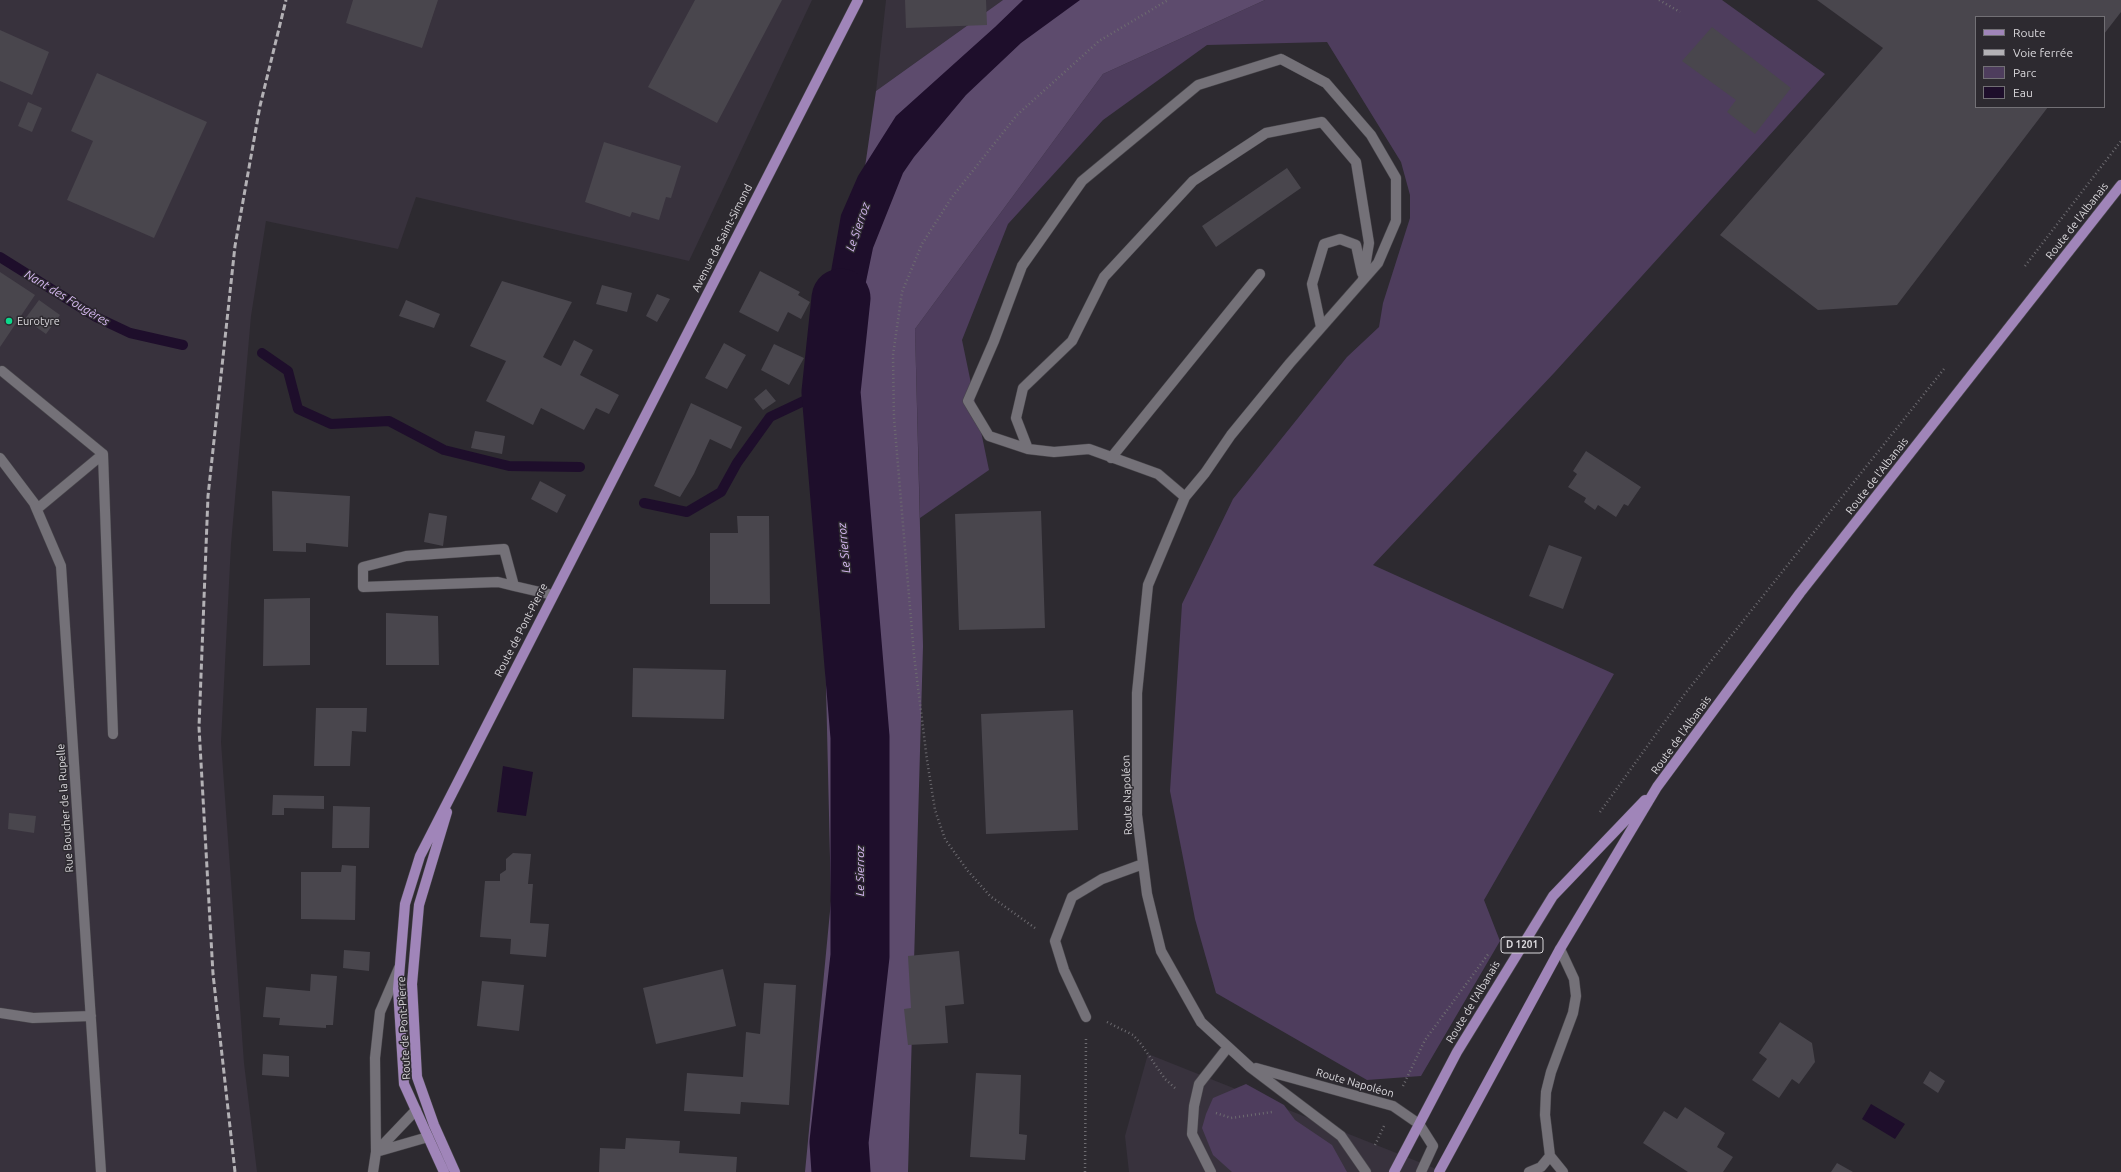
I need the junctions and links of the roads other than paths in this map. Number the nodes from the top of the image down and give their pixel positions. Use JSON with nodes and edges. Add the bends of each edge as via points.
{"nodes":[{"id":1,"x":858,"y":0,"type":"edge"},
{"id":2,"x":2121,"y":185,"type":"edge"},
{"id":3,"x":1260,"y":274,"type":"dead end"},
{"id":4,"x":1363,"y":279,"type":"junction"},
{"id":5,"x":1321,"y":327,"type":"junction"},
{"id":6,"x":2,"y":371,"type":"dead end"},
{"id":7,"x":1028,"y":449,"type":"junction"},
{"id":8,"x":103,"y":454,"type":"junction"},
{"id":9,"x":0,"y":458,"type":"edge"},
{"id":10,"x":1111,"y":458,"type":"junction"},
{"id":11,"x":608,"y":487,"type":"joint"},
{"id":12,"x":1185,"y":497,"type":"junction"},
{"id":13,"x":37,"y":509,"type":"junction"},
{"id":14,"x":514,"y":586,"type":"junction"},
{"id":15,"x":553,"y":595,"type":"junction"},
{"id":16,"x":113,"y":734,"type":"dead end"},
{"id":17,"x":455,"y":785,"type":"junction"},
{"id":18,"x":1657,"y":787,"type":"junction"},
{"id":19,"x":1143,"y":864,"type":"junction"},
{"id":20,"x":1560,"y":949,"type":"junction"},
{"id":21,"x":400,"y":965,"type":"junction"},
{"id":22,"x":0,"y":1013,"type":"edge"},
{"id":23,"x":91,"y":1016,"type":"junction"},
{"id":24,"x":1086,"y":1017,"type":"road end"},
{"id":25,"x":1228,"y":1047,"type":"junction"},
{"id":26,"x":1250,"y":1066,"type":"junction"},
{"id":27,"x":416,"y":1110,"type":"junction"},
{"id":28,"x":1418,"y":1124,"type":"junction"},
{"id":29,"x":428,"y":1137,"type":"junction"},
{"id":30,"x":376,"y":1152,"type":"junction"},
{"id":31,"x":1550,"y":1156,"type":"junction"},
{"id":32,"x":1365,"y":1171,"type":"edge"},
{"id":33,"x":101,"y":1172,"type":"edge"},
{"id":34,"x":372,"y":1172,"type":"edge"},
{"id":35,"x":444,"y":1172,"type":"edge"},
{"id":36,"x":454,"y":1172,"type":"edge"},
{"id":37,"x":1211,"y":1172,"type":"edge"},
{"id":38,"x":1394,"y":1172,"type":"edge"},
{"id":39,"x":1421,"y":1172,"type":"edge"},
{"id":40,"x":1439,"y":1172,"type":"edge"},
{"id":41,"x":1529,"y":1172,"type":"edge"},
{"id":42,"x":1563,"y":1172,"type":"edge"}],
"edges":[{"from":1,"to":11,"type":"main road","name":"Avenue de Saint-Simond"},
{"from":2,"to":18,"type":"main road","name":"Route de l'Albanais","via":[[1800,594]]},
{"from":3,"to":10,"type":"street"},
{"from":4,"to":5,"type":"street","name":"Route Napoléon"},
{"from":4,"to":5,"type":"street","via":[[1356,245],[1340,239],[1324,244],[1312,284]]},
{"from":4,"to":7,"type":"street","via":[[1369,243],[1356,162],[1322,122],[1266,133],[1193,181],[1104,277],[1072,340],[1023,388],[1016,418]]},
{"from":4,"to":7,"type":"street","name":"Route Napoléon","via":[[1378,263],[1396,221],[1396,178],[1372,135],[1326,83],[1281,59],[1198,85],[1082,181],[1022,266],[968,401],[989,436]]},
{"from":5,"to":12,"type":"street","name":"Route Napoléon","via":[[1231,434]]},
{"from":6,"to":8,"type":"street"},
{"from":7,"to":10,"type":"street","via":[[1054,452],[1090,449]]},
{"from":8,"to":13,"type":"street"},
{"from":8,"to":16,"type":"street"},
{"from":9,"to":13,"type":"street","name":"Rue Boucher de la Rupelle"},
{"from":10,"to":12,"type":"street","via":[[1158,474]]},
{"from":11,"to":15,"type":"main road","name":"Route de Pont-Pierre"},
{"from":12,"to":19,"type":"street","name":"Route Napoléon","via":[[1148,585],[1137,694],[1137,815]]},
{"from":13,"to":23,"type":"street","name":"Rue Boucher de la Rupelle","via":[[61,566]]},
{"from":14,"to":14,"type":"street","via":[[498,582],[363,586],[363,567],[406,556],[504,549]]},
{"from":14,"to":15,"type":"street"},
{"from":15,"to":17,"type":"main road","name":"Route de Pont-Pierre"},
{"from":17,"to":21,"type":"main road","name":"Route de Pont-Pierre","via":[[420,856],[405,904]]},
{"from":17,"to":36,"type":"main road","name":"Route de Pont-Pierre","via":[[420,905],[412,984],[417,1077]]},
{"from":18,"to":20,"type":"main road","name":"Route de l'Albanais","number":"D 1201"},
{"from":18,"to":28,"type":"main road","name":"Route de l'Albanais","number":"D 1201","via":[[1553,896],[1457,1052]]},
{"from":19,"to":24,"type":"street","via":[[1102,879],[1072,897],[1055,940],[1064,970]]},
{"from":19,"to":25,"type":"street","name":"Route Napoléon","via":[[1147,894],[1161,951],[1201,1022]]},
{"from":20,"to":31,"type":"street","via":[[1574,979],[1576,996],[1573,1013],[1546,1092],[1545,1115]]},
{"from":20,"to":40,"type":"main road","name":"Route de l'Albanais","number":"D 1201"},
{"from":21,"to":27,"type":"main road","name":"Route de Pont-Pierre","via":[[398,989],[404,1084]]},
{"from":21,"to":30,"type":"street","via":[[380,1012],[375,1058]]},
{"from":22,"to":23,"type":"street","via":[[33,1018]]},
{"from":23,"to":33,"type":"street","name":"Rue Boucher de la Rupelle"},
{"from":25,"to":26,"type":"street","name":"Route Napoléon"},
{"from":25,"to":37,"type":"street","via":[[1199,1084],[1194,1106],[1192,1134]]},
{"from":26,"to":28,"type":"street","name":"Route Napoléon","via":[[1393,1106]]},
{"from":26,"to":32,"type":"street","name":"Route Napoléon","via":[[1341,1136]]},
{"from":27,"to":29,"type":"main road","name":"Route de Pont-Pierre"},
{"from":27,"to":30,"type":"street"},
{"from":28,"to":38,"type":"main road","name":"Route de l'Albanais","number":"D 1201"},
{"from":28,"to":39,"type":"street","name":"Route Napoléon","via":[[1433,1146]]},
{"from":29,"to":30,"type":"street"},
{"from":29,"to":35,"type":"main road","name":"Route de Pont-Pierre"},
{"from":30,"to":34,"type":"street"},
{"from":31,"to":41,"type":"street","via":[[1541,1167]]},
{"from":31,"to":42,"type":"street"}]}
